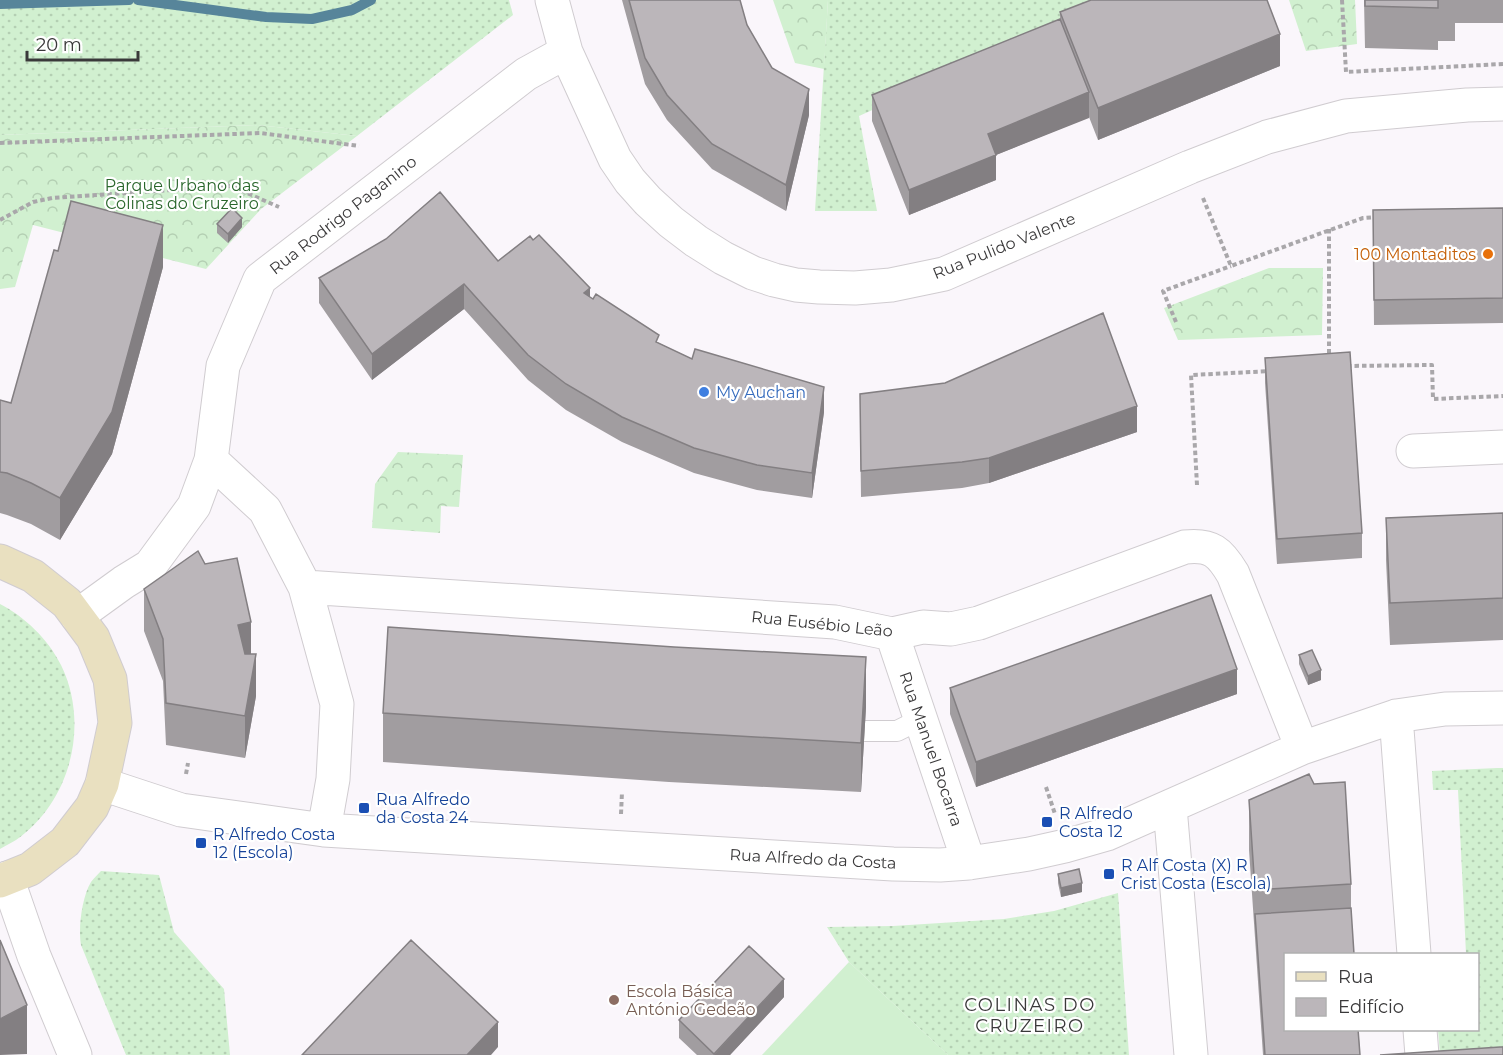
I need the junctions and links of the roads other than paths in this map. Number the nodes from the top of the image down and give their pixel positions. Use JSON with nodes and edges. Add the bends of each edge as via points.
{"nodes":[{"id":1,"x":553,"y":2,"type":"edge"},
{"id":2,"x":566,"y":51,"type":"junction"},
{"id":3,"x":1503,"y":104,"type":"edge"},
{"id":4,"x":1503,"y":447,"type":"edge"},
{"id":5,"x":1413,"y":451,"type":"dead end"},
{"id":6,"x":211,"y":460,"type":"junction"},
{"id":7,"x":0,"y":561,"type":"edge"},
{"id":8,"x":304,"y":587,"type":"junction"},
{"id":9,"x":77,"y":615,"type":"junction"},
{"id":10,"x":892,"y":634,"type":"junction"},
{"id":11,"x":1503,"y":708,"type":"edge"},
{"id":12,"x":1396,"y":717,"type":"junction"},
{"id":13,"x":921,"y":719,"type":"junction"},
{"id":14,"x":865,"y":730,"type":"edge"},
{"id":15,"x":1302,"y":748,"type":"junction"},
{"id":16,"x":102,"y":784,"type":"junction"},
{"id":17,"x":1170,"y":807,"type":"junction"},
{"id":18,"x":324,"y":830,"type":"junction"},
{"id":19,"x":969,"y":863,"type":"junction"},
{"id":20,"x":4,"y":879,"type":"edge"},
{"id":21,"x":1414,"y":953,"type":"edge"},
{"id":22,"x":1420,"y":1031,"type":"edge"},
{"id":23,"x":75,"y":1055,"type":"edge"},
{"id":24,"x":1191,"y":1055,"type":"edge"},
{"id":25,"x":1422,"y":1055,"type":"edge"}],
"edges":[{"from":1,"to":2,"type":"street"},
{"from":2,"to":3,"type":"street","name":"Rua Pulido Valente","via":[[615,159],[648,201],[723,258],[774,280],[819,287],[891,285],[944,274],[1267,136],[1346,116]]},
{"from":2,"to":6,"type":"street","name":"Rua Rodrigo Paganino","via":[[526,74],[260,279],[223,366]]},
{"from":4,"to":5,"type":"street"},
{"from":6,"to":8,"type":"street","via":[[265,510]]},
{"from":6,"to":9,"type":"street","name":"Rua Rodrigo Paganino","via":[[194,506],[150,566]]},
{"from":7,"to":9,"type":"main road","via":[[33,576]]},
{"from":8,"to":10,"type":"street","name":"Rua Eusébio Leão","via":[[835,622]]},
{"from":8,"to":18,"type":"street","via":[[337,704],[333,779]]},
{"from":9,"to":16,"type":"main road","via":[[93,638],[110,679],[115,723]]},
{"from":10,"to":13,"type":"street","name":"Rua Manuel Bocarra"},
{"from":10,"to":15,"type":"street","name":"Rua Eusébio Leão","via":[[923,627],[951,629],[979,622],[1185,547],[1205,547],[1225,560],[1233,574]]},
{"from":11,"to":12,"type":"street","name":"Rua Alfredo da Costa","via":[[1445,709]]},
{"from":12,"to":15,"type":"street","name":"Rua Alfredo da Costa"},
{"from":12,"to":21,"type":"street"},
{"from":13,"to":14,"type":"lane","via":[[897,731]]},
{"from":13,"to":19,"type":"street","name":"Rua Manuel Bocarra"},
{"from":15,"to":17,"type":"street","name":"Rua Alfredo da Costa"},
{"from":16,"to":18,"type":"street","name":"Rua Alfredo da Costa","via":[[181,810]]},
{"from":16,"to":20,"type":"main road","via":[[92,807],[65,842],[30,869]]},
{"from":17,"to":19,"type":"street","name":"Rua Alfredo da Costa","via":[[1107,834],[1065,846]]},
{"from":17,"to":24,"type":"street"},
{"from":18,"to":19,"type":"street","name":"Rua Alfredo da Costa","via":[[893,864]]},
{"from":20,"to":23,"type":"street"},
{"from":22,"to":25,"type":"street"}]}
